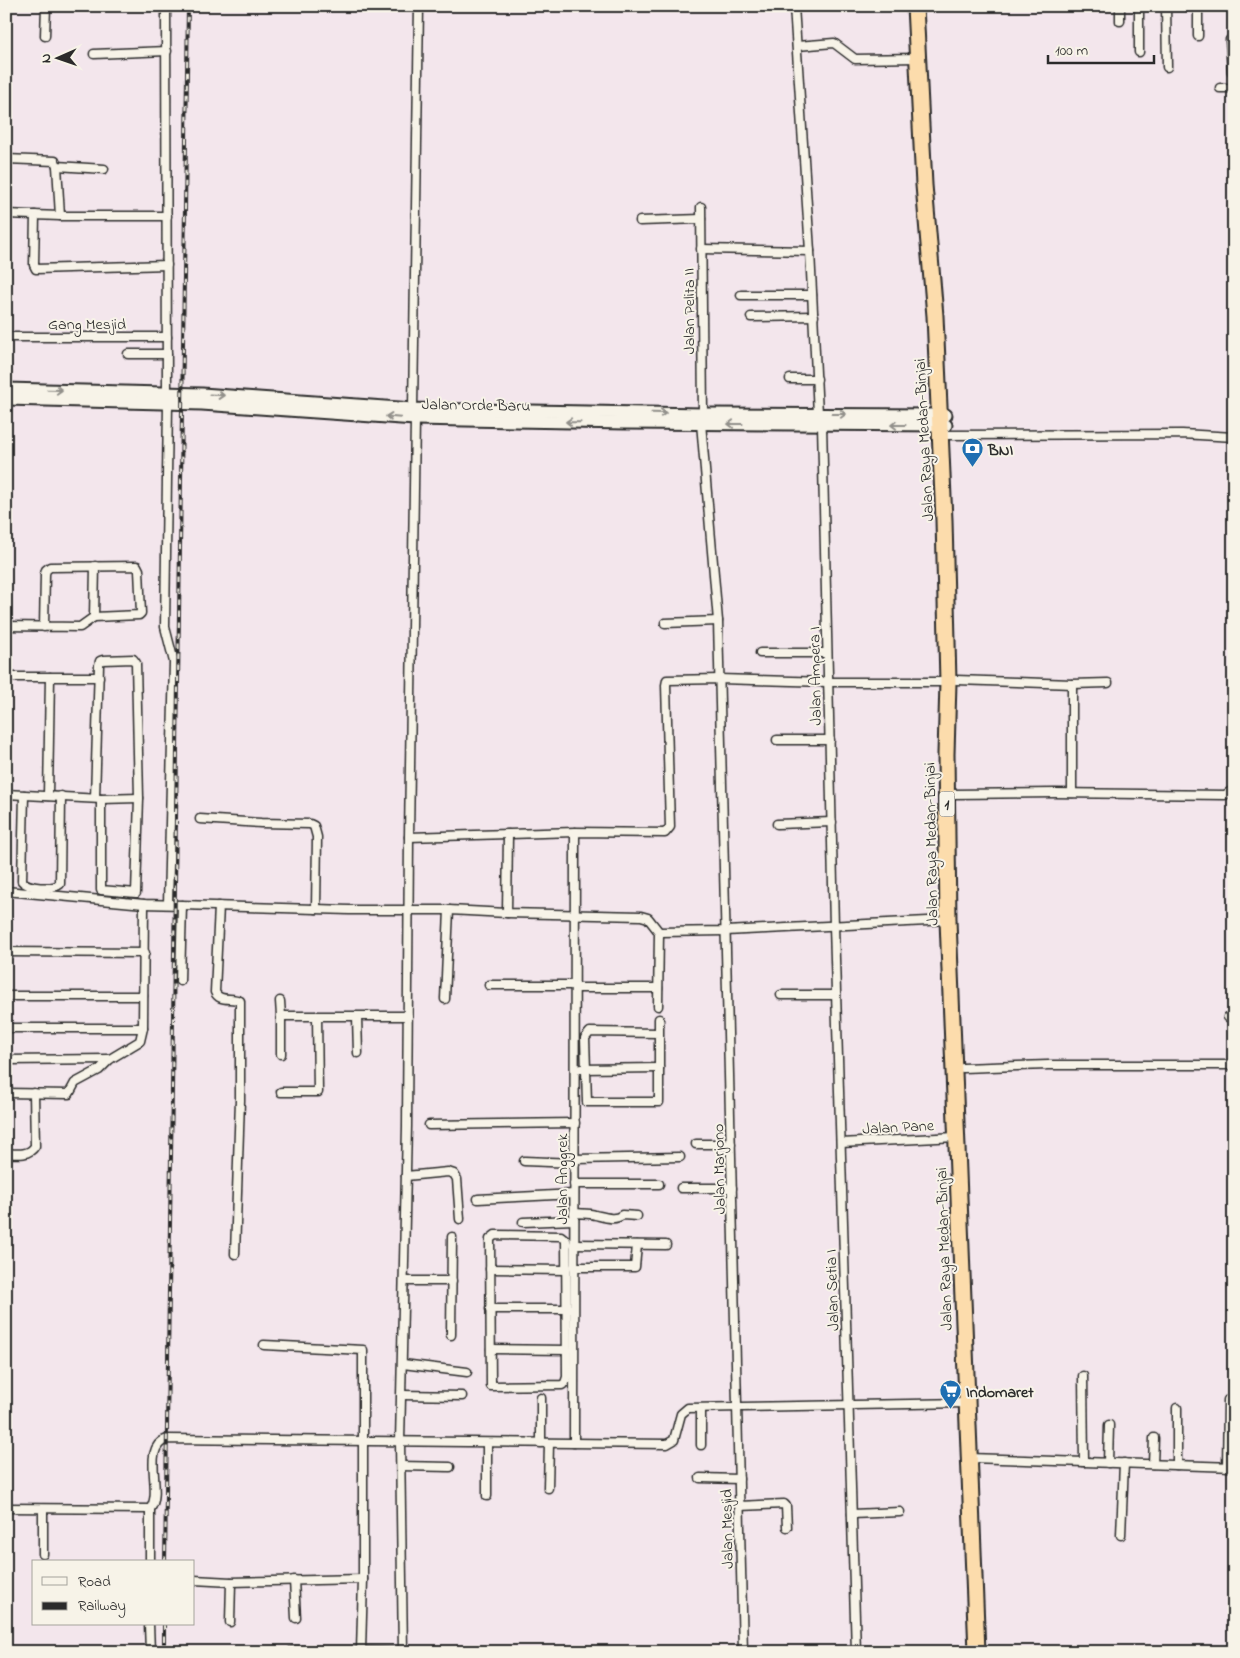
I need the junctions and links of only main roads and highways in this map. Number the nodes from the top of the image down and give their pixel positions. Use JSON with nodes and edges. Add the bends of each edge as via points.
{"nodes":[{"id":1,"x":915,"y":6,"type":"edge"},
{"id":2,"x":922,"y":6,"type":"edge"},
{"id":3,"x":920,"y":53,"type":"junction"},
{"id":4,"x":6,"y":390,"type":"edge"},
{"id":5,"x":168,"y":398,"type":"junction"},
{"id":6,"x":6,"y":399,"type":"edge"},
{"id":7,"x":943,"y":425,"type":"junction"},
{"id":8,"x":952,"y":681,"type":"junction"},
{"id":9,"x":957,"y":1020,"type":"junction"},
{"id":10,"x":973,"y":1458,"type":"junction"},
{"id":11,"x":977,"y":1652,"type":"edge"},
{"id":12,"x":984,"y":1652,"type":"edge"}],
"edges":[{"from":1,"to":3,"type":"highway","name":"Jalan Raya Medan-Binjai","number":"1"},
{"from":2,"to":3,"type":"highway","name":"Jalan Raya Medan-Binjai","number":"1"},
{"from":3,"to":7,"type":"highway","name":"Jalan Raya Medan-Binjai","number":"1","via":[[940,273]]},
{"from":4,"to":5,"type":"main road","name":"Jalan Orde Baru","one_way":true},
{"from":5,"to":6,"type":"main road","name":"Jalan Orde Baru"},
{"from":5,"to":7,"type":"main road","name":"Jalan Orde Baru","via":[[414,414],[820,419]]},
{"from":7,"to":8,"type":"highway","name":"Jalan Raya Medan-Binjai","number":"1"},
{"from":8,"to":9,"type":"highway","name":"Jalan Raya Medan-Binjai","number":"1"},
{"from":8,"to":9,"type":"highway","name":"Jalan Raya Medan-Binjai","number":"1","via":[[946,754],[948,920]]},
{"from":9,"to":10,"type":"highway","name":"Jalan Raya Medan-Binjai","number":"1","via":[[963,1068]]},
{"from":9,"to":10,"type":"highway","name":"Jalan Raya Medan-Binjai","number":"1","via":[[956,1137],[966,1403]]},
{"from":10,"to":11,"type":"highway","name":"Jalan Raya Medan-Binjai","number":"1"},
{"from":10,"to":12,"type":"highway","name":"Jalan Raya Medan-Binjai","number":"1","via":[[984,1590]]}]}
